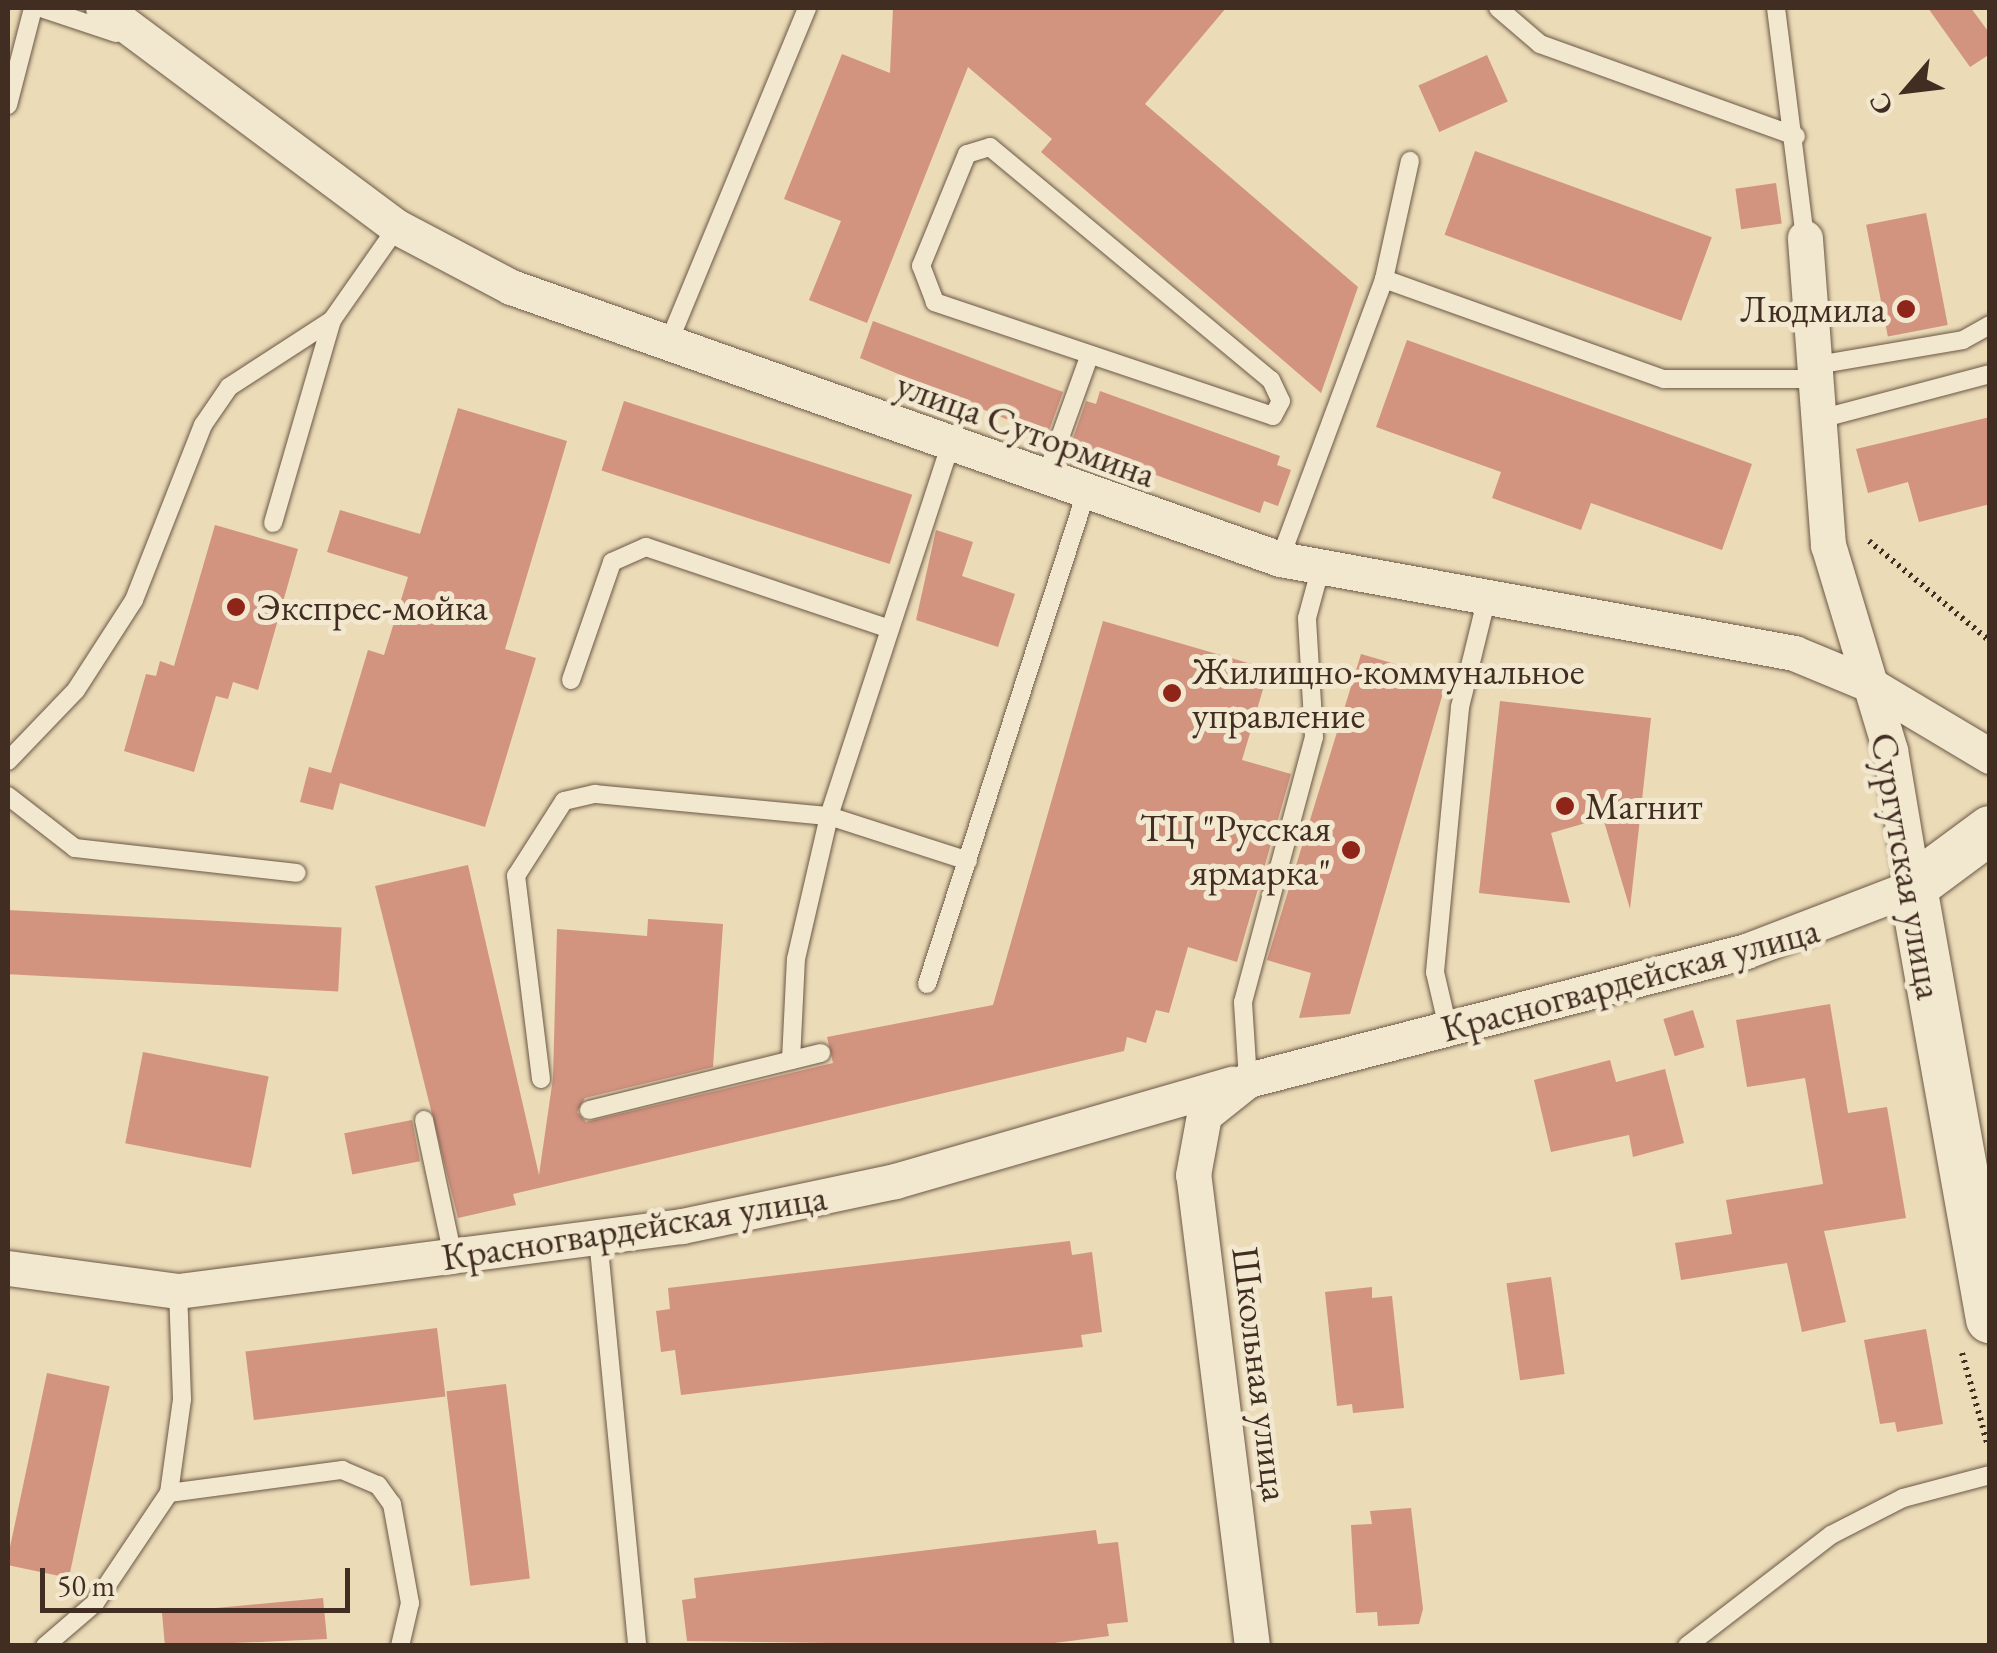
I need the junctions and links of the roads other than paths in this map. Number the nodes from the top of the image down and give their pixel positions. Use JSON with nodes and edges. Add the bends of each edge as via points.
{"nodes":[{"id":1,"x":33,"y":8,"type":"edge"},
{"id":2,"x":41,"y":8,"type":"edge"},
{"id":3,"x":103,"y":8,"type":"edge"},
{"id":4,"x":807,"y":8,"type":"edge"},
{"id":5,"x":1498,"y":8,"type":"edge"},
{"id":6,"x":1776,"y":8,"type":"edge"},
{"id":7,"x":166,"y":54,"type":"junction"},
{"id":8,"x":8,"y":105,"type":"edge"},
{"id":9,"x":1796,"y":136,"type":"junction"},
{"id":10,"x":1410,"y":161,"type":"dead end"},
{"id":11,"x":397,"y":227,"type":"junction"},
{"id":12,"x":1804,"y":238,"type":"joint"},
{"id":13,"x":1384,"y":279,"type":"junction"},
{"id":14,"x":332,"y":320,"type":"junction"},
{"id":15,"x":1990,"y":325,"type":"edge"},
{"id":16,"x":668,"y":344,"type":"junction"},
{"id":17,"x":1088,"y":357,"type":"junction"},
{"id":18,"x":1811,"y":372,"type":"junction"},
{"id":19,"x":1990,"y":374,"type":"edge"},
{"id":20,"x":1814,"y":420,"type":"junction"},
{"id":21,"x":950,"y":448,"type":"junction"},
{"id":22,"x":1044,"y":482,"type":"junction"},
{"id":23,"x":1084,"y":496,"type":"junction"},
{"id":24,"x":272,"y":523,"type":"dead end"},
{"id":25,"x":1280,"y":559,"type":"junction"},
{"id":26,"x":1320,"y":570,"type":"junction"},
{"id":27,"x":1486,"y":601,"type":"junction"},
{"id":28,"x":890,"y":629,"type":"junction"},
{"id":29,"x":571,"y":680,"type":"dead end"},
{"id":30,"x":1869,"y":684,"type":"junction"},
{"id":31,"x":1990,"y":756,"type":"edge"},
{"id":32,"x":8,"y":761,"type":"edge"},
{"id":33,"x":8,"y":796,"type":"edge"},
{"id":34,"x":829,"y":816,"type":"junction"},
{"id":35,"x":1990,"y":830,"type":"edge"},
{"id":36,"x":968,"y":861,"type":"junction"},
{"id":37,"x":297,"y":874,"type":"dead end"},
{"id":38,"x":1913,"y":886,"type":"junction"},
{"id":39,"x":927,"y":984,"type":"dead end"},
{"id":40,"x":1448,"y":1028,"type":"junction"},
{"id":41,"x":821,"y":1053,"type":"dead end"},
{"id":42,"x":791,"y":1060,"type":"junction"},
{"id":43,"x":541,"y":1079,"type":"dead end"},
{"id":44,"x":1248,"y":1080,"type":"junction"},
{"id":45,"x":588,"y":1110,"type":"dead end"},
{"id":46,"x":1204,"y":1115,"type":"joint"},
{"id":47,"x":424,"y":1120,"type":"dead end"},
{"id":48,"x":598,"y":1238,"type":"junction"},
{"id":49,"x":453,"y":1256,"type":"junction"},
{"id":50,"x":8,"y":1268,"type":"edge"},
{"id":51,"x":178,"y":1291,"type":"junction"},
{"id":52,"x":1990,"y":1319,"type":"edge"},
{"id":53,"x":1990,"y":1476,"type":"edge"},
{"id":54,"x":169,"y":1493,"type":"junction"},
{"id":55,"x":44,"y":1646,"type":"edge"},
{"id":56,"x":400,"y":1646,"type":"edge"},
{"id":57,"x":637,"y":1646,"type":"edge"},
{"id":58,"x":1252,"y":1646,"type":"edge"},
{"id":59,"x":1687,"y":1646,"type":"edge"}],
"edges":[{"from":1,"to":8,"type":"lane"},
{"from":2,"to":7,"type":"lane"},
{"from":3,"to":7,"type":"street","name":"улица Сутормина"},
{"from":4,"to":16,"type":"lane"},
{"from":5,"to":9,"type":"lane","via":[[1540,44]]},
{"from":6,"to":9,"type":"lane"},
{"from":7,"to":11,"type":"street","name":"улица Сутормина"},
{"from":9,"to":12,"type":"lane"},
{"from":10,"to":13,"type":"lane"},
{"from":11,"to":14,"type":"lane"},
{"from":11,"to":16,"type":"street","name":"улица Сутормина","via":[[511,288]]},
{"from":12,"to":18,"type":"street","name":"Сургутская улица"},
{"from":13,"to":18,"type":"lane","via":[[1664,379]]},
{"from":13,"to":25,"type":"lane"},
{"from":14,"to":24,"type":"lane"},
{"from":14,"to":32,"type":"lane","via":[[229,387],[203,425],[134,600],[76,690]]},
{"from":15,"to":18,"type":"lane","via":[[1963,340]]},
{"from":16,"to":21,"type":"street","name":"улица Сутормина"},
{"from":17,"to":17,"type":"lane","via":[[926,291],[922,266],[966,154],[1001,151],[1271,380],[1281,401],[1258,418]]},
{"from":17,"to":22,"type":"lane"},
{"from":18,"to":20,"type":"street","name":"Сургутская улица"},
{"from":19,"to":20,"type":"lane"},
{"from":20,"to":30,"type":"street","name":"Сургутская улица","via":[[1828,545]]},
{"from":21,"to":22,"type":"street","name":"улица Сутормина"},
{"from":21,"to":28,"type":"lane"},
{"from":22,"to":23,"type":"street","name":"улица Сутормина"},
{"from":23,"to":25,"type":"street","name":"улица Сутормина"},
{"from":23,"to":36,"type":"lane"},
{"from":25,"to":26,"type":"street","name":"улица Сутормина"},
{"from":26,"to":27,"type":"street","name":"улица Сутормина"},
{"from":26,"to":44,"type":"lane","via":[[1307,618],[1314,738],[1243,1002]]},
{"from":27,"to":30,"type":"street","name":"улица Сутормина","via":[[1794,653]]},
{"from":27,"to":40,"type":"lane","via":[[1460,706],[1435,972]]},
{"from":28,"to":29,"type":"lane","via":[[646,546],[612,562]]},
{"from":28,"to":34,"type":"lane"},
{"from":30,"to":31,"type":"street","name":"улица Сутормина"},
{"from":30,"to":38,"type":"street","name":"Сургутская улица","via":[[1901,793]]},
{"from":33,"to":37,"type":"lane","via":[[74,848]]},
{"from":34,"to":36,"type":"lane"},
{"from":34,"to":42,"type":"lane","via":[[796,959]]},
{"from":34,"to":43,"type":"lane","via":[[596,794],[552,811],[514,895]]},
{"from":35,"to":38,"type":"street","name":"Красногвардейская улица"},
{"from":36,"to":39,"type":"lane"},
{"from":38,"to":40,"type":"street","name":"Красногвардейская улица","via":[[1818,930]]},
{"from":38,"to":52,"type":"street","name":"Сургутская улица"},
{"from":40,"to":44,"type":"street","name":"Красногвардейская улица"},
{"from":41,"to":42,"type":"lane"},
{"from":42,"to":45,"type":"lane"},
{"from":44,"to":46,"type":"street","name":"Красногвардейская улица"},
{"from":44,"to":48,"type":"street","name":"Красногвардейская улица","via":[[895,1181]]},
{"from":46,"to":58,"type":"street","name":"Школьная улица","via":[[1194,1176]]},
{"from":47,"to":49,"type":"lane"},
{"from":48,"to":49,"type":"street","name":"Красногвардейская улица"},
{"from":48,"to":57,"type":"lane"},
{"from":49,"to":51,"type":"street","name":"Красногвардейская улица"},
{"from":50,"to":51,"type":"street","name":"Красногвардейская улица"},
{"from":51,"to":54,"type":"lane","via":[[182,1399]]},
{"from":53,"to":59,"type":"lane","via":[[1903,1498],[1830,1535]]},
{"from":54,"to":55,"type":"lane","via":[[95,1603]]},
{"from":54,"to":56,"type":"lane","via":[[342,1470],[378,1485],[392,1504],[410,1603]]}]}
